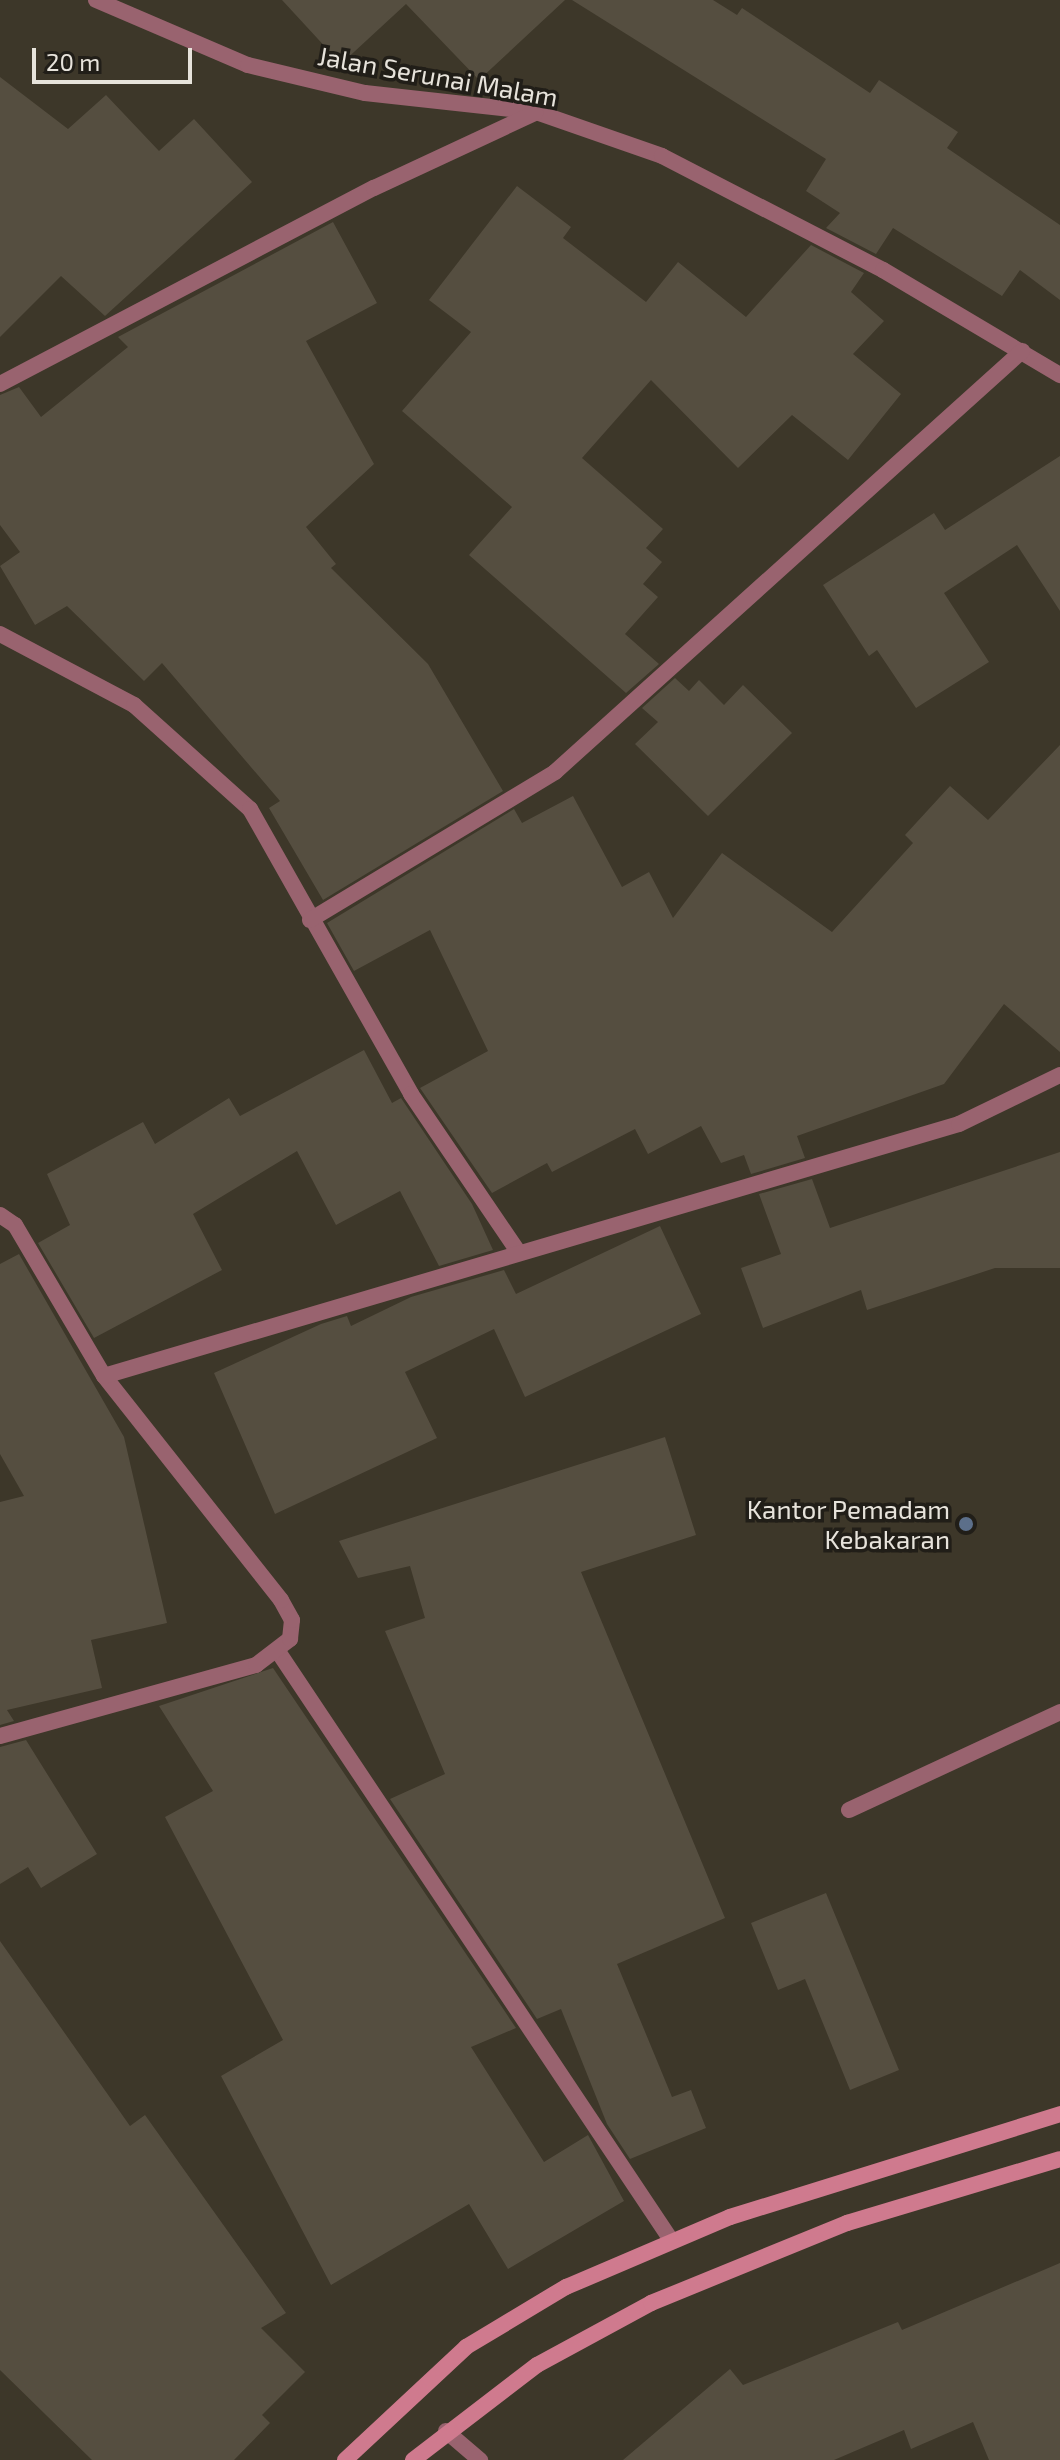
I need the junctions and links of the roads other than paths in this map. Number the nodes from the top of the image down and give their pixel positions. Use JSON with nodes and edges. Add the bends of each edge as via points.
{"nodes":[{"id":1,"x":96,"y":0,"type":"edge"},
{"id":2,"x":536,"y":112,"type":"junction"},
{"id":3,"x":1022,"y":351,"type":"junction"},
{"id":4,"x":1060,"y":375,"type":"edge"},
{"id":5,"x":0,"y":384,"type":"edge"},
{"id":6,"x":0,"y":634,"type":"edge"},
{"id":7,"x":310,"y":920,"type":"junction"},
{"id":8,"x":1060,"y":1075,"type":"edge"},
{"id":9,"x":0,"y":1215,"type":"edge"},
{"id":10,"x":519,"y":1253,"type":"junction"},
{"id":11,"x":104,"y":1376,"type":"junction"},
{"id":12,"x":279,"y":1653,"type":"junction"},
{"id":13,"x":1060,"y":1712,"type":"edge"},
{"id":14,"x":0,"y":1736,"type":"edge"},
{"id":15,"x":849,"y":1810,"type":"dead end"},
{"id":16,"x":1060,"y":2114,"type":"edge"},
{"id":17,"x":1060,"y":2159,"type":"edge"},
{"id":18,"x":671,"y":2240,"type":"junction"},
{"id":19,"x":446,"y":2431,"type":"junction"},
{"id":20,"x":345,"y":2460,"type":"edge"},
{"id":21,"x":413,"y":2460,"type":"edge"},
{"id":22,"x":480,"y":2460,"type":"edge"}],
"edges":[{"from":1,"to":2,"type":"street","name":"Jalan Serunai Malam","via":[[248,65],[365,93]]},
{"from":2,"to":3,"type":"street","name":"Jalan Serunai Malam","via":[[662,156]]},
{"from":2,"to":5,"type":"street","via":[[374,188]]},
{"from":3,"to":4,"type":"street","name":"Jalan Serunai Malam"},
{"from":3,"to":7,"type":"street","via":[[555,772]]},
{"from":6,"to":7,"type":"street","via":[[134,705],[250,809]]},
{"from":7,"to":10,"type":"street","via":[[411,1094]]},
{"from":8,"to":10,"type":"street","via":[[959,1124]]},
{"from":9,"to":11,"type":"street","via":[[15,1225]]},
{"from":10,"to":11,"type":"street"},
{"from":11,"to":12,"type":"street","via":[[281,1600],[292,1620]]},
{"from":12,"to":14,"type":"street"},
{"from":12,"to":18,"type":"street"},
{"from":13,"to":15,"type":"street"},
{"from":16,"to":18,"type":"main road"},
{"from":17,"to":19,"type":"main road","via":[[733,2266],[537,2365]]},
{"from":18,"to":20,"type":"main road","via":[[566,2287],[466,2347]]},
{"from":19,"to":21,"type":"main road"},
{"from":19,"to":22,"type":"street"}]}
